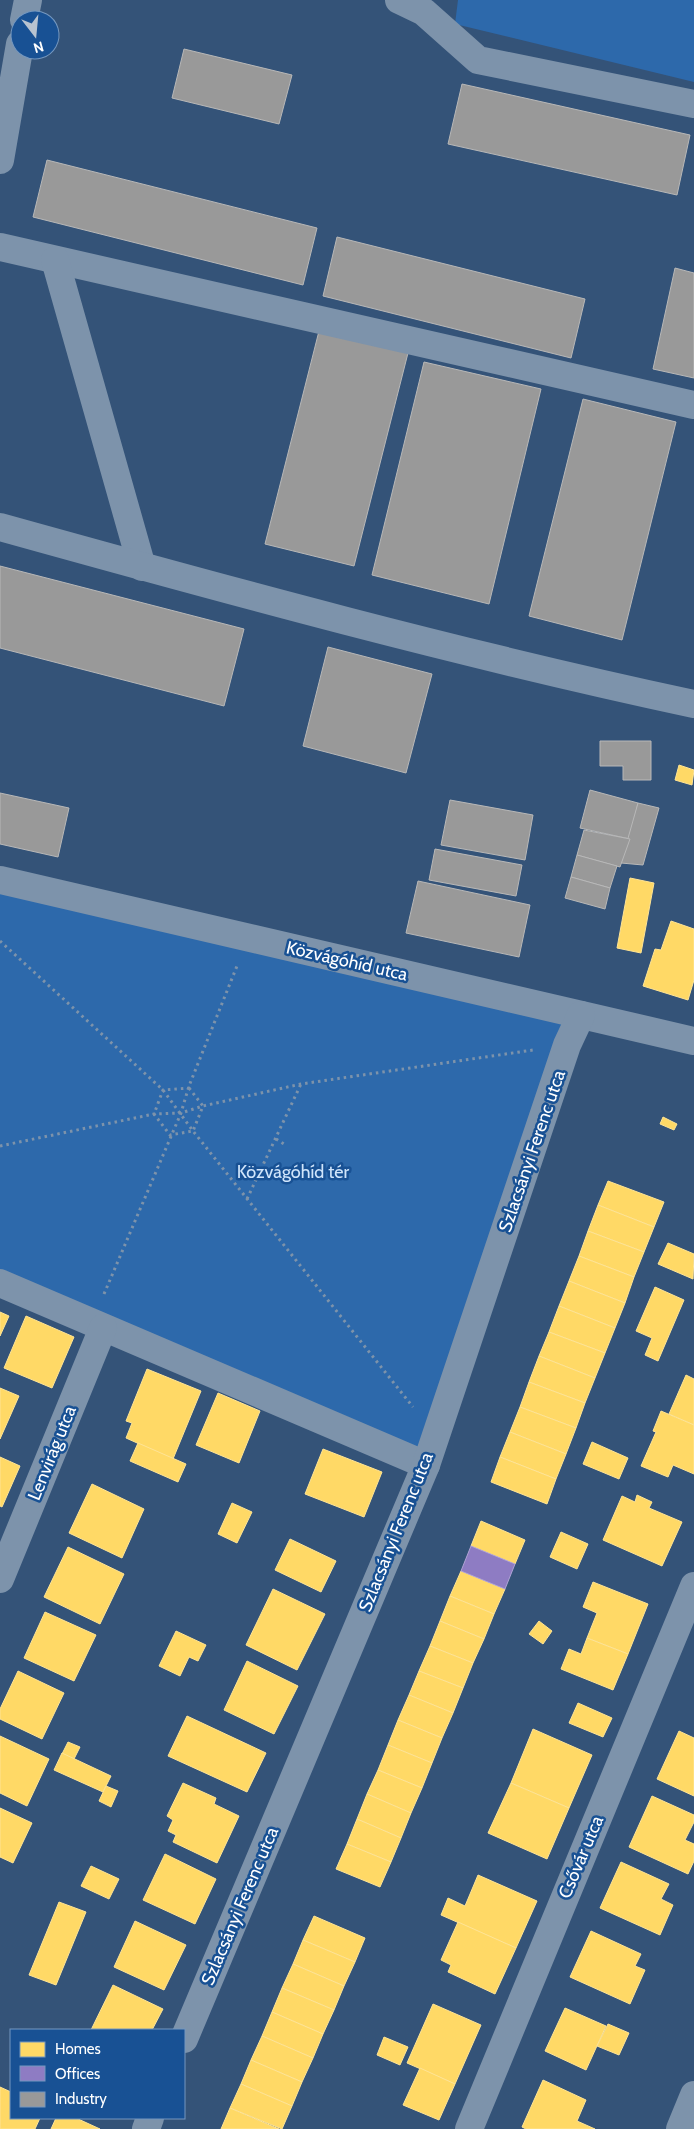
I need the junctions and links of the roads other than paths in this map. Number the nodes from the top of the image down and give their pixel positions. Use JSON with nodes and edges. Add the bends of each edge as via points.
{"nodes":[{"id":1,"x":399,"y":0,"type":"edge"},
{"id":2,"x":17,"y":60,"type":"edge"},
{"id":3,"x":694,"y":104,"type":"edge"},
{"id":4,"x":0,"y":160,"type":"edge"},
{"id":5,"x":0,"y":248,"type":"edge"},
{"id":6,"x":55,"y":260,"type":"junction"},
{"id":7,"x":694,"y":405,"type":"edge"},
{"id":8,"x":0,"y":527,"type":"edge"},
{"id":9,"x":142,"y":567,"type":"junction"},
{"id":10,"x":694,"y":704,"type":"edge"},
{"id":11,"x":0,"y":880,"type":"edge"},
{"id":12,"x":581,"y":1015,"type":"junction"},
{"id":13,"x":694,"y":1041,"type":"edge"},
{"id":14,"x":0,"y":1283,"type":"edge"},
{"id":15,"x":97,"y":1325,"type":"junction"},
{"id":16,"x":426,"y":1465,"type":"junction"},
{"id":17,"x":0,"y":1579,"type":"edge"},
{"id":18,"x":694,"y":1586,"type":"edge"},
{"id":19,"x":185,"y":2037,"type":"edge"},
{"id":20,"x":694,"y":2095,"type":"edge"},
{"id":21,"x":469,"y":2129,"type":"edge"},
{"id":22,"x":680,"y":2129,"type":"edge"}],
"edges":[{"from":1,"to":3,"type":"street","via":[[424,12],[478,60]]},
{"from":2,"to":4,"type":"street"},
{"from":5,"to":6,"type":"street"},
{"from":6,"to":7,"type":"street"},
{"from":6,"to":9,"type":"street"},
{"from":8,"to":9,"type":"street"},
{"from":9,"to":10,"type":"street","via":[[311,613]]},
{"from":11,"to":12,"type":"street","name":"Közvágóhíd utca"},
{"from":12,"to":13,"type":"street","name":"Közvágóhíd utca"},
{"from":12,"to":16,"type":"street","name":"Szlacsányi Ferenc utca","via":[[568,1045]]},
{"from":14,"to":15,"type":"street"},
{"from":15,"to":16,"type":"street"},
{"from":15,"to":17,"type":"street","name":"Lenvirág utca"},
{"from":16,"to":19,"type":"street","name":"Szlacsányi Ferenc utca"},
{"from":18,"to":21,"type":"street","name":"Csővár utca"},
{"from":20,"to":22,"type":"street"}]}
